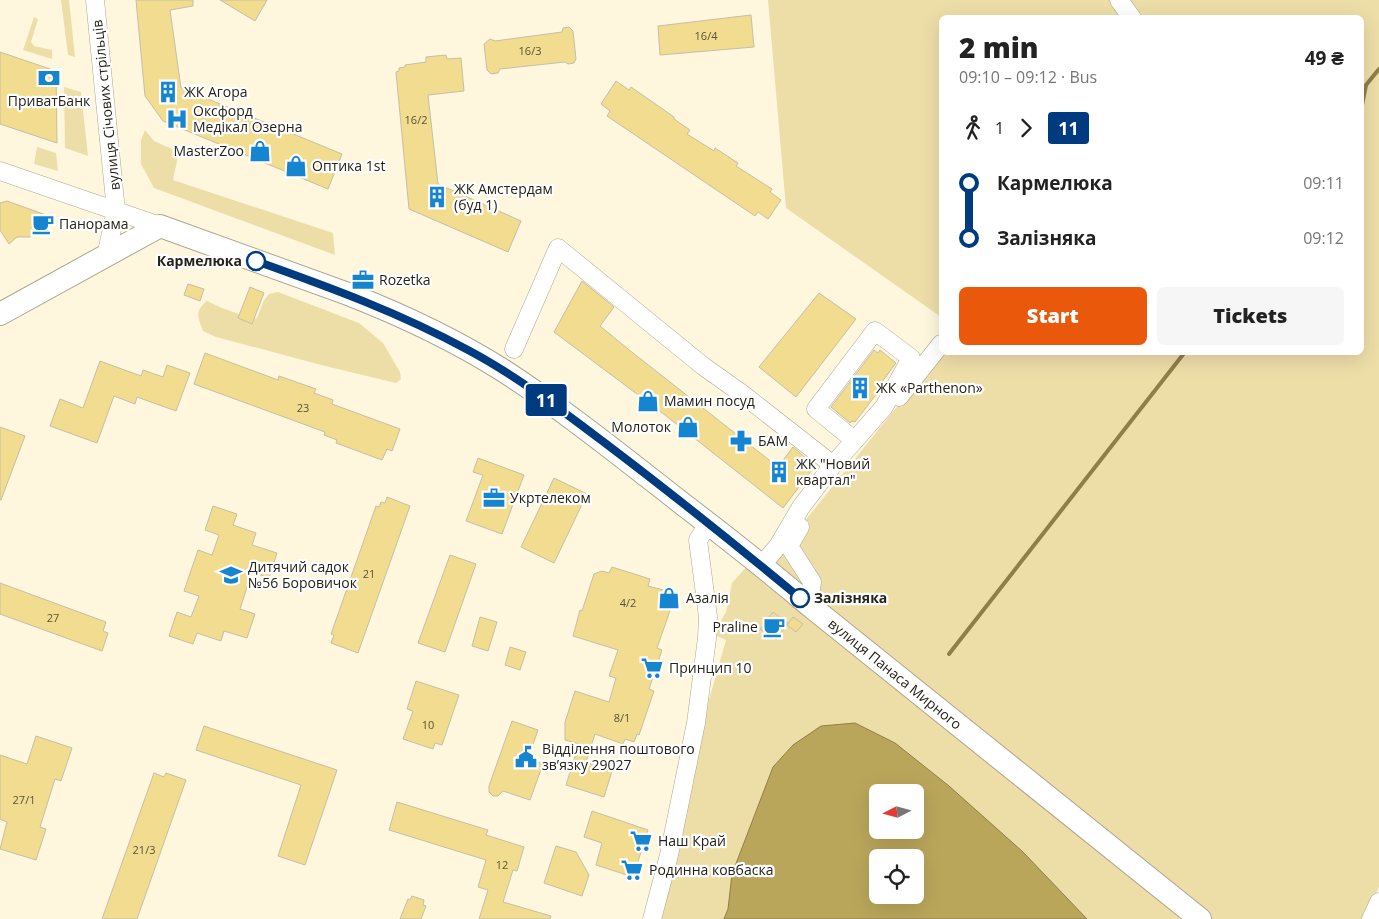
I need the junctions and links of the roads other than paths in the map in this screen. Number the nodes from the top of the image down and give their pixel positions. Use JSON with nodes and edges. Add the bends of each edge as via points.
{"nodes":[{"id":1,"x":95,"y":0,"type":"edge"},
{"id":2,"x":1119,"y":0,"type":"edge"},
{"id":3,"x":1130,"y":15,"type":"edge"},
{"id":4,"x":0,"y":171,"type":"edge"},
{"id":5,"x":116,"y":211,"type":"junction"},
{"id":6,"x":160,"y":226,"type":"junction"},
{"id":7,"x":106,"y":256,"type":"junction"},
{"id":8,"x":0,"y":314,"type":"edge"},
{"id":9,"x":939,"y":347,"type":"edge"},
{"id":10,"x":514,"y":349,"type":"dead end"},
{"id":11,"x":854,"y":440,"type":"junction"},
{"id":12,"x":833,"y":465,"type":"junction"},
{"id":13,"x":709,"y":523,"type":"junction"},
{"id":14,"x":761,"y":566,"type":"junction"},
{"id":15,"x":803,"y":600,"type":"junction"},
{"id":16,"x":1379,"y":902,"type":"edge"},
{"id":17,"x":652,"y":919,"type":"edge"},
{"id":18,"x":1200,"y":919,"type":"edge"},
{"id":19,"x":1371,"y":919,"type":"edge"}],
"edges":[{"from":1,"to":5,"type":"street","name":"вулиця Січових стрільців"},
{"from":2,"to":3,"type":"street"},
{"from":4,"to":5,"type":"street"},
{"from":5,"to":6,"type":"street"},
{"from":5,"to":7,"type":"street","name":"вулиця Січових стрільців"},
{"from":6,"to":7,"type":"main road"},
{"from":6,"to":13,"type":"main road","name":"вулиця Панаса Мирного","via":[[377,305],[469,350],[557,407]]},
{"from":7,"to":8,"type":"main road"},
{"from":9,"to":15,"type":"street","via":[[797,531],[790,546],[812,582]]},
{"from":10,"to":12,"type":"street","via":[[558,248],[703,366]]},
{"from":11,"to":11,"type":"street","via":[[884,407],[911,358],[876,331],[816,409]]},
{"from":11,"to":12,"type":"street"},
{"from":12,"to":14,"type":"street"},
{"from":13,"to":14,"type":"main road","name":"вулиця Панаса Мирного"},
{"from":13,"to":17,"type":"street","via":[[698,540],[708,617],[696,724]]},
{"from":14,"to":15,"type":"main road","name":"вулиця Панаса Мирного"},
{"from":15,"to":18,"type":"main road","name":"вулиця Панаса Мирного"},
{"from":16,"to":19,"type":"street"}]}
